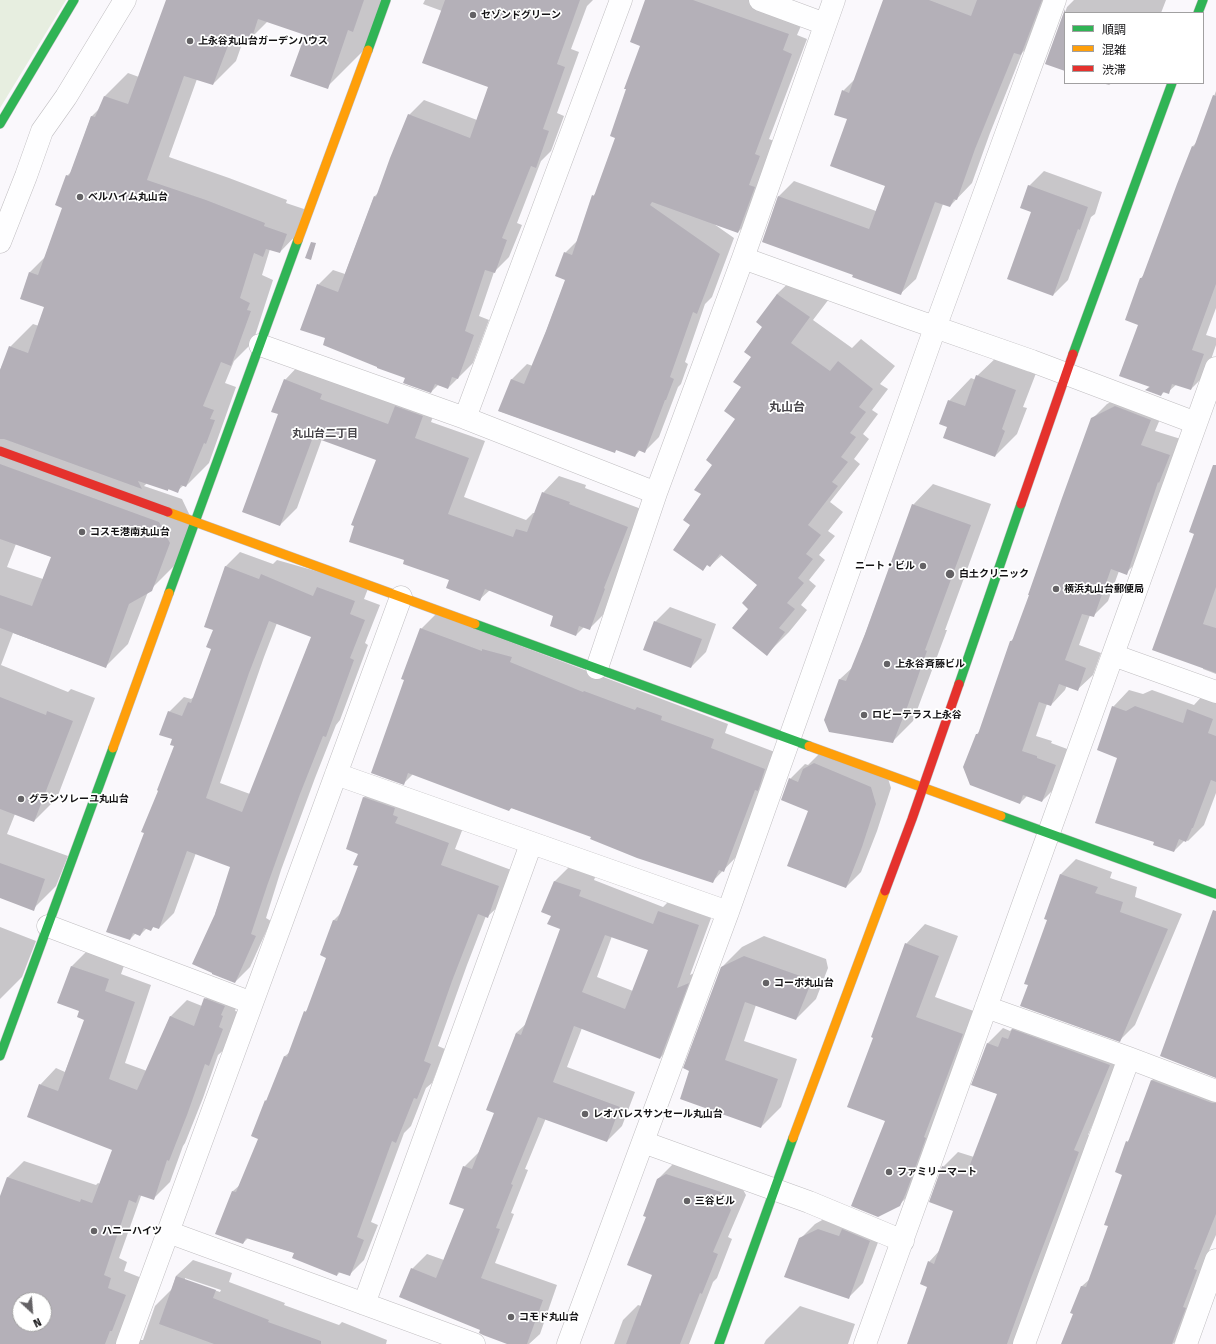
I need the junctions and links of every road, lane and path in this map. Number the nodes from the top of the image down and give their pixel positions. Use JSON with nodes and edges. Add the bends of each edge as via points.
{"nodes":[{"id":1,"x":74,"y":0,"type":"edge"},
{"id":2,"x":125,"y":0,"type":"edge"},
{"id":3,"x":386,"y":0,"type":"edge"},
{"id":4,"x":621,"y":0,"type":"edge"},
{"id":5,"x":760,"y":0,"type":"edge"},
{"id":6,"x":834,"y":0,"type":"edge"},
{"id":7,"x":1055,"y":0,"type":"edge"},
{"id":8,"x":1203,"y":0,"type":"edge"},
{"id":9,"x":1198,"y":12,"type":"edge"},
{"id":10,"x":825,"y":24,"type":"junction"},
{"id":11,"x":1172,"y":84,"type":"edge"},
{"id":12,"x":0,"y":124,"type":"edge"},
{"id":13,"x":0,"y":242,"type":"edge"},
{"id":14,"x":743,"y":258,"type":"junction"},
{"id":15,"x":935,"y":328,"type":"junction"},
{"id":16,"x":260,"y":345,"type":"junction"},
{"id":17,"x":1216,"y":368,"type":"edge"},
{"id":18,"x":1066,"y":374,"type":"junction"},
{"id":19,"x":464,"y":418,"type":"junction"},
{"id":20,"x":1196,"y":423,"type":"junction"},
{"id":21,"x":0,"y":451,"type":"edge"},
{"id":22,"x":656,"y":493,"type":"junction"},
{"id":23,"x":195,"y":522,"type":"junction"},
{"id":24,"x":401,"y":597,"type":"junction"},
{"id":25,"x":1113,"y":655,"type":"junction"},
{"id":26,"x":597,"y":668,"type":"junction"},
{"id":27,"x":1216,"y":692,"type":"edge"},
{"id":28,"x":790,"y":738,"type":"junction"},
{"id":29,"x":336,"y":774,"type":"junction"},
{"id":30,"x":923,"y":787,"type":"junction"},
{"id":31,"x":1049,"y":833,"type":"junction"},
{"id":32,"x":532,"y":844,"type":"junction"},
{"id":33,"x":1216,"y":894,"type":"edge"},
{"id":34,"x":728,"y":912,"type":"junction"},
{"id":35,"x":48,"y":926,"type":"junction"},
{"id":36,"x":252,"y":1003,"type":"junction"},
{"id":37,"x":986,"y":1007,"type":"junction"},
{"id":38,"x":0,"y":1056,"type":"edge"},
{"id":39,"x":1129,"y":1058,"type":"junction"},
{"id":40,"x":1216,"y":1090,"type":"edge"},
{"id":41,"x":643,"y":1142,"type":"junction"},
{"id":42,"x":774,"y":1190,"type":"junction"},
{"id":43,"x":168,"y":1232,"type":"junction"},
{"id":44,"x":903,"y":1240,"type":"junction"},
{"id":45,"x":1216,"y":1260,"type":"edge"},
{"id":46,"x":364,"y":1304,"type":"junction"},
{"id":47,"x":127,"y":1344,"type":"edge"},
{"id":48,"x":474,"y":1344,"type":"edge"},
{"id":49,"x":568,"y":1344,"type":"edge"},
{"id":50,"x":719,"y":1344,"type":"edge"},
{"id":51,"x":865,"y":1344,"type":"edge"},
{"id":52,"x":1024,"y":1344,"type":"edge"},
{"id":53,"x":1186,"y":1344,"type":"edge"}],
"edges":[{"from":1,"to":12,"type":"street"},
{"from":2,"to":13,"type":"street","via":[[66,97],[42,131]]},
{"from":3,"to":16,"type":"street"},
{"from":4,"to":19,"type":"street"},
{"from":5,"to":10,"type":"street"},
{"from":6,"to":10,"type":"street"},
{"from":7,"to":15,"type":"street"},
{"from":8,"to":9,"type":"street"},
{"from":10,"to":14,"type":"street"},
{"from":11,"to":18,"type":"street"},
{"from":14,"to":15,"type":"street"},
{"from":14,"to":22,"type":"street"},
{"from":15,"to":18,"type":"street"},
{"from":15,"to":28,"type":"street"},
{"from":16,"to":19,"type":"street"},
{"from":16,"to":23,"type":"street"},
{"from":17,"to":20,"type":"street"},
{"from":18,"to":20,"type":"street"},
{"from":18,"to":30,"type":"street"},
{"from":19,"to":22,"type":"street"},
{"from":20,"to":25,"type":"street"},
{"from":21,"to":23,"type":"street"},
{"from":22,"to":26,"type":"street"},
{"from":23,"to":24,"type":"street"},
{"from":23,"to":35,"type":"street"},
{"from":24,"to":26,"type":"street"},
{"from":24,"to":29,"type":"street"},
{"from":25,"to":27,"type":"street"},
{"from":25,"to":31,"type":"street"},
{"from":26,"to":28,"type":"street"},
{"from":28,"to":30,"type":"street"},
{"from":28,"to":34,"type":"street"},
{"from":29,"to":32,"type":"street"},
{"from":29,"to":36,"type":"street"},
{"from":30,"to":31,"type":"street"},
{"from":30,"to":42,"type":"street"},
{"from":31,"to":33,"type":"street"},
{"from":31,"to":37,"type":"street"},
{"from":32,"to":34,"type":"street"},
{"from":32,"to":46,"type":"street"},
{"from":34,"to":41,"type":"street"},
{"from":35,"to":36,"type":"street"},
{"from":35,"to":38,"type":"street"},
{"from":36,"to":43,"type":"street"},
{"from":37,"to":39,"type":"street"},
{"from":37,"to":44,"type":"street"},
{"from":39,"to":40,"type":"street"},
{"from":39,"to":52,"type":"street"},
{"from":41,"to":42,"type":"street"},
{"from":41,"to":49,"type":"street"},
{"from":42,"to":44,"type":"street"},
{"from":42,"to":50,"type":"street"},
{"from":43,"to":46,"type":"street"},
{"from":43,"to":47,"type":"street"},
{"from":44,"to":51,"type":"street"},
{"from":45,"to":53,"type":"street"},
{"from":46,"to":48,"type":"street"}]}
